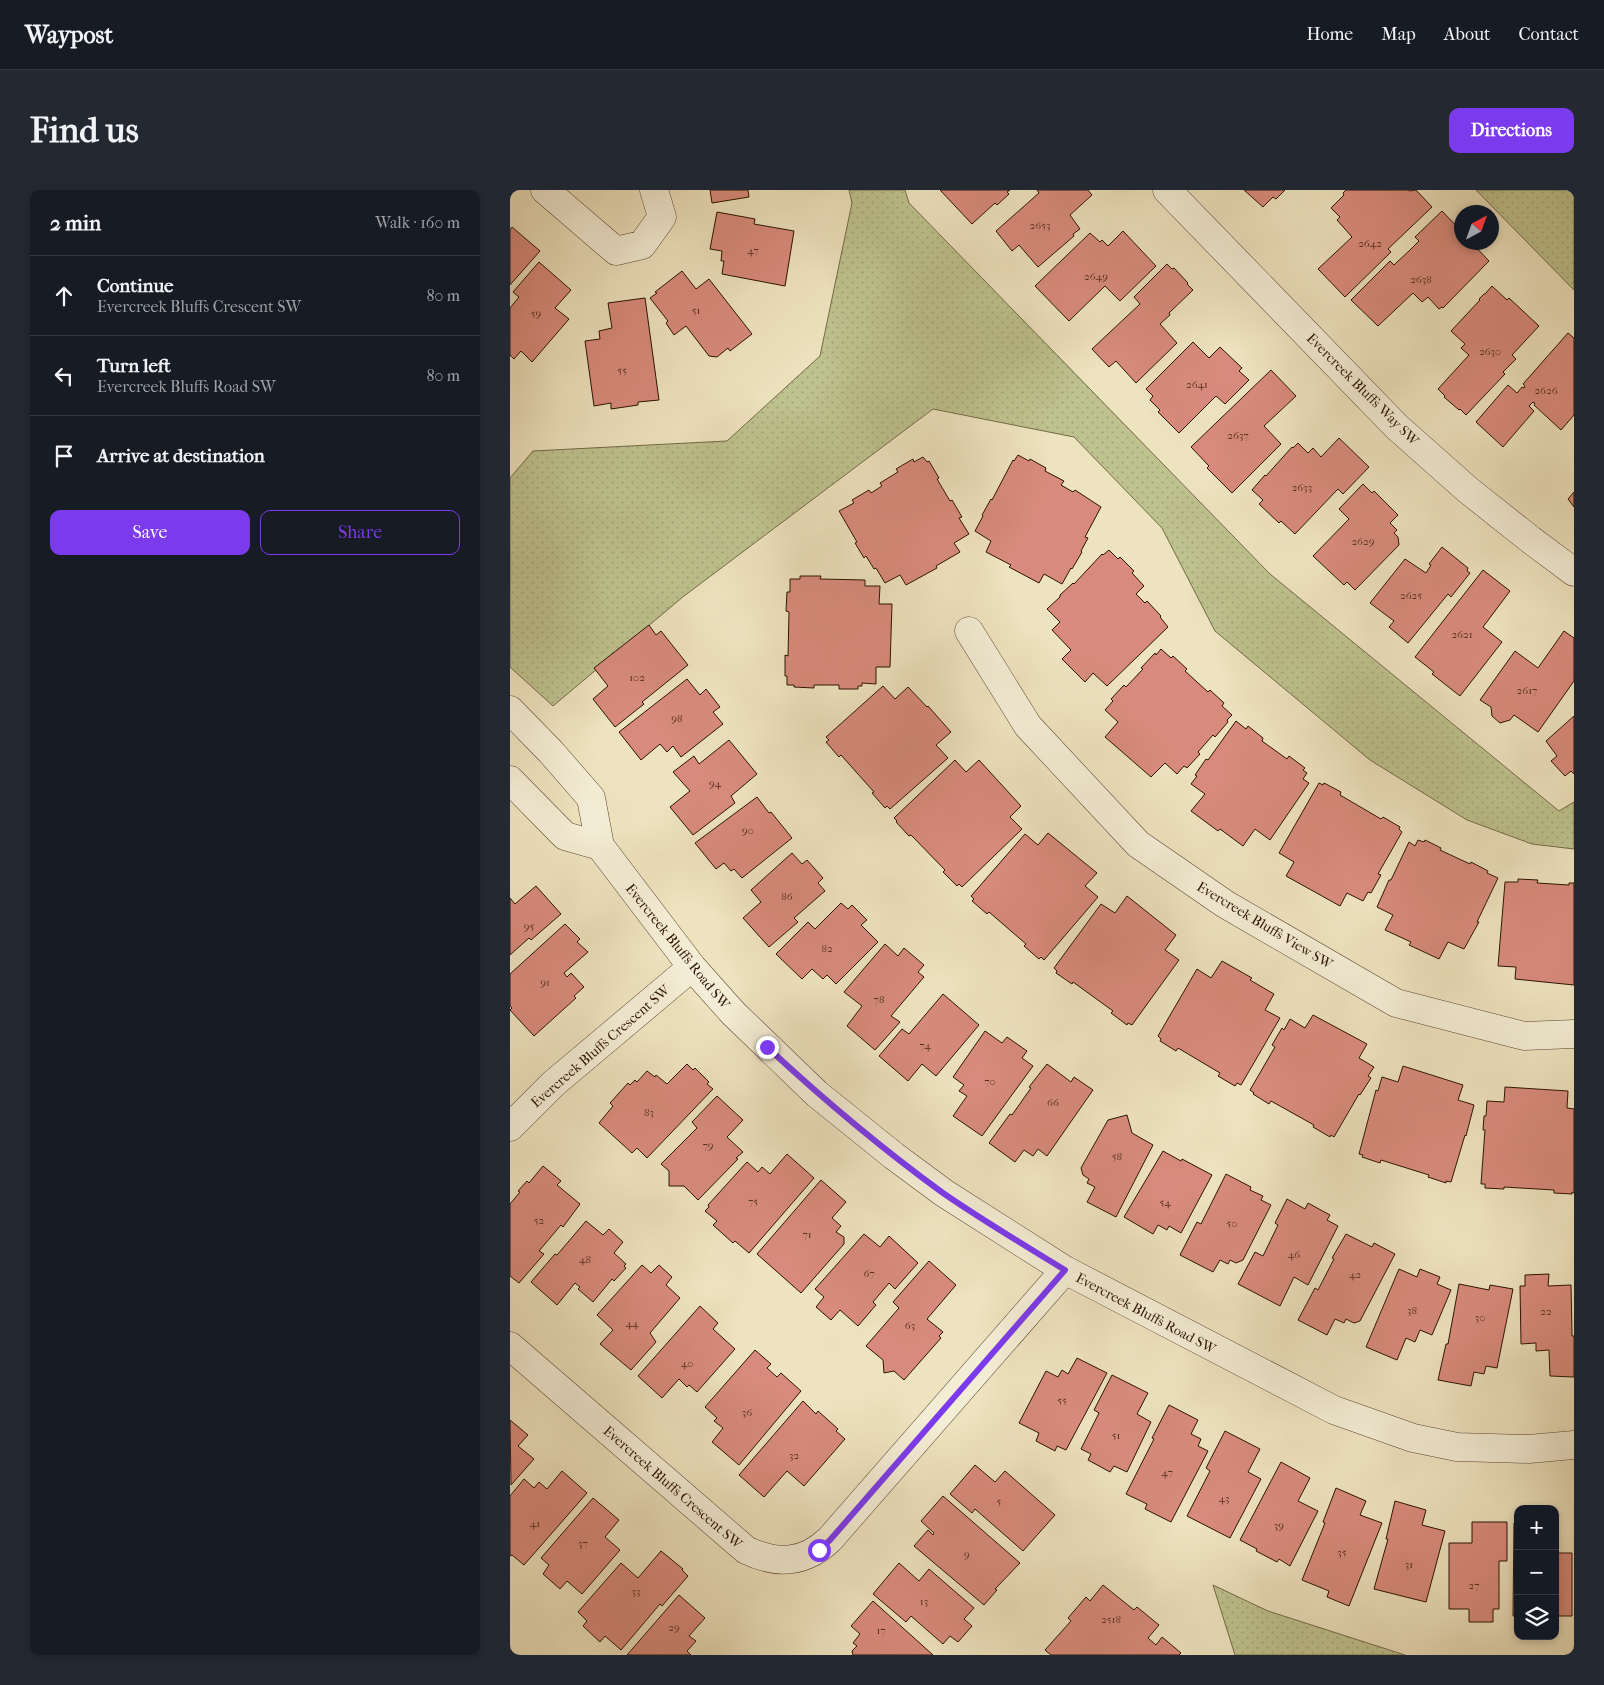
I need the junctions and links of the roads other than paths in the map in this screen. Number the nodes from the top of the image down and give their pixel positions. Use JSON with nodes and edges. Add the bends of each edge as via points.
{"nodes":[{"id":1,"x":545,"y":190,"type":"edge"},
{"id":2,"x":654,"y":190,"type":"edge"},
{"id":3,"x":1167,"y":190,"type":"edge"},
{"id":4,"x":1574,"y":572,"type":"edge"},
{"id":5,"x":969,"y":631,"type":"dead end"},
{"id":6,"x":510,"y":710,"type":"edge"},
{"id":7,"x":510,"y":780,"type":"edge"},
{"id":8,"x":600,"y":846,"type":"junction"},
{"id":9,"x":692,"y":967,"type":"junction"},
{"id":10,"x":1574,"y":1034,"type":"edge"},
{"id":11,"x":510,"y":1127,"type":"edge"},
{"id":12,"x":1065,"y":1270,"type":"junction"},
{"id":13,"x":510,"y":1346,"type":"edge"},
{"id":14,"x":1574,"y":1445,"type":"edge"}],
"edges":[{"from":1,"to":2,"type":"street","via":[[616,251],[642,245],[662,217]]},
{"from":3,"to":4,"type":"street","name":"Evercreek Bluffs Way SW","via":[[1398,427],[1468,490]]},
{"from":5,"to":10,"type":"street","name":"Evercreek Bluffs View SW","via":[[1028,726],[1138,844],[1224,904],[1396,1002],[1524,1036]]},
{"from":6,"to":8,"type":"street","name":"Evercreek Bluffs Road SW","via":[[590,798]]},
{"from":7,"to":8,"type":"street","via":[[565,836]]},
{"from":8,"to":9,"type":"street","name":"Evercreek Bluffs Road SW"},
{"from":9,"to":11,"type":"street","name":"Evercreek Bluffs Crescent SW","via":[[553,1084]]},
{"from":9,"to":12,"type":"street","name":"Evercreek Bluffs Road SW","via":[[733,1013],[817,1094],[944,1194]]},
{"from":12,"to":13,"type":"street","name":"Evercreek Bluffs Crescent SW","via":[[830,1540],[819,1550],[798,1559],[762,1558],[746,1550]]},
{"from":12,"to":14,"type":"street","name":"Evercreek Bluffs Road SW","via":[[1334,1410],[1413,1438],[1457,1447],[1529,1449]]}]}
